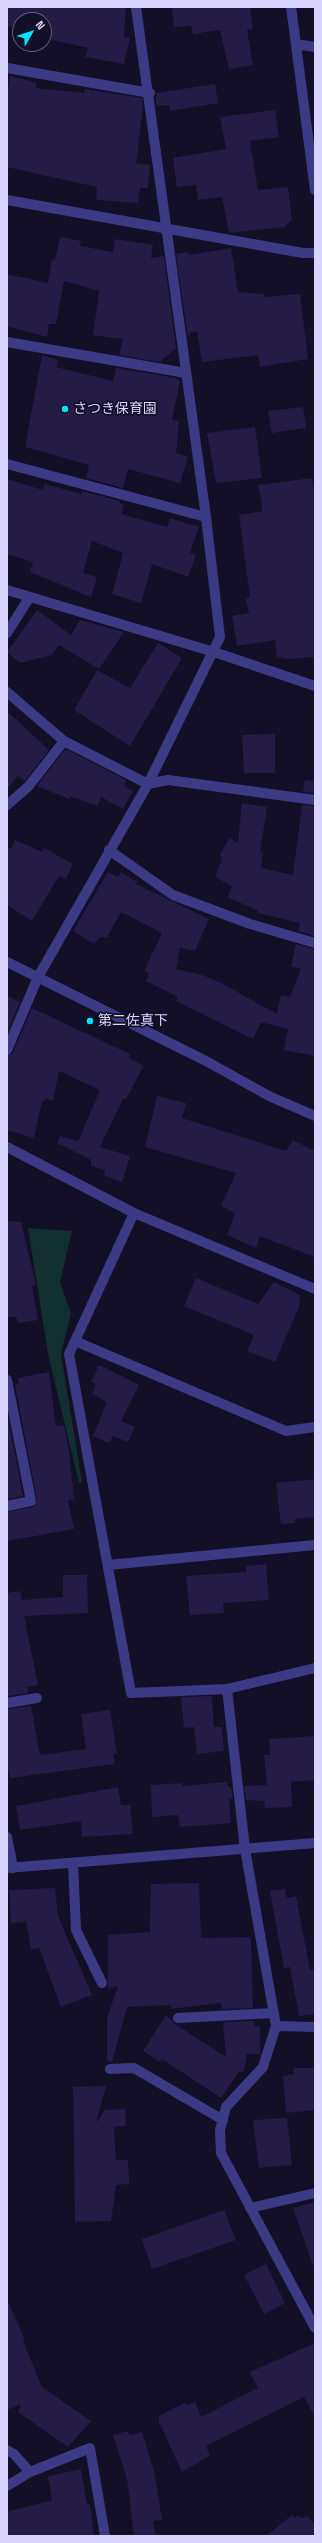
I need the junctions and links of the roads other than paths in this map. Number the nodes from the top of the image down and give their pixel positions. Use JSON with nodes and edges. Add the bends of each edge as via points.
{"nodes":[{"id":1,"x":136,"y":7,"type":"edge"},
{"id":2,"x":291,"y":7,"type":"edge"},
{"id":3,"x":296,"y":44,"type":"junction"},
{"id":4,"x":315,"y":47,"type":"edge"},
{"id":5,"x":7,"y":68,"type":"edge"},
{"id":6,"x":150,"y":93,"type":"junction"},
{"id":7,"x":315,"y":190,"type":"edge"},
{"id":8,"x":7,"y":200,"type":"edge"},
{"id":9,"x":166,"y":228,"type":"junction"},
{"id":10,"x":315,"y":253,"type":"edge"},
{"id":11,"x":7,"y":342,"type":"edge"},
{"id":12,"x":186,"y":373,"type":"junction"},
{"id":13,"x":7,"y":464,"type":"edge"},
{"id":14,"x":206,"y":517,"type":"junction"},
{"id":15,"x":7,"y":590,"type":"edge"},
{"id":16,"x":28,"y":598,"type":"junction"},
{"id":17,"x":7,"y":634,"type":"edge"},
{"id":18,"x":214,"y":652,"type":"junction"},
{"id":19,"x":315,"y":686,"type":"edge"},
{"id":20,"x":7,"y":692,"type":"edge"},
{"id":21,"x":64,"y":742,"type":"junction"},
{"id":22,"x":148,"y":784,"type":"junction"},
{"id":23,"x":315,"y":800,"type":"edge"},
{"id":24,"x":7,"y":805,"type":"edge"},
{"id":25,"x":109,"y":850,"type":"junction"},
{"id":26,"x":315,"y":943,"type":"edge"},
{"id":27,"x":7,"y":962,"type":"edge"},
{"id":28,"x":38,"y":977,"type":"junction"},
{"id":29,"x":7,"y":1050,"type":"edge"},
{"id":30,"x":315,"y":1116,"type":"edge"},
{"id":31,"x":7,"y":1147,"type":"edge"},
{"id":32,"x":134,"y":1213,"type":"junction"},
{"id":33,"x":315,"y":1289,"type":"edge"},
{"id":34,"x":75,"y":1341,"type":"junction"},
{"id":35,"x":7,"y":1380,"type":"edge"},
{"id":36,"x":315,"y":1427,"type":"edge"},
{"id":37,"x":7,"y":1506,"type":"edge"},
{"id":38,"x":315,"y":1545,"type":"edge"},
{"id":39,"x":108,"y":1565,"type":"junction"},
{"id":40,"x":315,"y":1668,"type":"edge"},
{"id":41,"x":227,"y":1688,"type":"junction"},
{"id":42,"x":37,"y":1698,"type":"dead end"},
{"id":43,"x":7,"y":1703,"type":"edge"},
{"id":44,"x":7,"y":1837,"type":"edge"},
{"id":45,"x":315,"y":1843,"type":"edge"},
{"id":46,"x":245,"y":1849,"type":"junction"},
{"id":47,"x":73,"y":1863,"type":"junction"},
{"id":48,"x":10,"y":1868,"type":"edge"},
{"id":49,"x":102,"y":1983,"type":"dead end"},
{"id":50,"x":274,"y":2013,"type":"junction"},
{"id":51,"x":178,"y":2018,"type":"dead end"},
{"id":52,"x":276,"y":2026,"type":"junction"},
{"id":53,"x":315,"y":2027,"type":"edge"},
{"id":54,"x":110,"y":2069,"type":"dead end"},
{"id":55,"x":223,"y":2120,"type":"junction"},
{"id":56,"x":315,"y":2193,"type":"edge"},
{"id":57,"x":250,"y":2208,"type":"junction"},
{"id":58,"x":315,"y":2328,"type":"edge"},
{"id":59,"x":7,"y":2450,"type":"edge"},
{"id":60,"x":30,"y":2472,"type":"junction"},
{"id":61,"x":7,"y":2486,"type":"edge"},
{"id":62,"x":104,"y":2536,"type":"edge"}],
"edges":[{"from":1,"to":6,"type":"street"},
{"from":2,"to":3,"type":"street"},
{"from":3,"to":4,"type":"street"},
{"from":3,"to":7,"type":"street"},
{"from":5,"to":6,"type":"street"},
{"from":6,"to":9,"type":"street"},
{"from":8,"to":9,"type":"street"},
{"from":9,"to":10,"type":"street"},
{"from":9,"to":12,"type":"street"},
{"from":11,"to":12,"type":"street"},
{"from":12,"to":14,"type":"street"},
{"from":13,"to":14,"type":"street"},
{"from":14,"to":18,"type":"street","via":[[220,637]]},
{"from":15,"to":16,"type":"street"},
{"from":16,"to":17,"type":"street"},
{"from":16,"to":18,"type":"street"},
{"from":18,"to":19,"type":"street"},
{"from":18,"to":22,"type":"street"},
{"from":20,"to":21,"type":"street"},
{"from":21,"to":22,"type":"street"},
{"from":21,"to":24,"type":"street","via":[[28,787]]},
{"from":22,"to":23,"type":"street","via":[[168,780]]},
{"from":22,"to":25,"type":"street"},
{"from":25,"to":26,"type":"street","via":[[173,895],[250,924]]},
{"from":25,"to":28,"type":"street"},
{"from":27,"to":28,"type":"street"},
{"from":28,"to":29,"type":"street"},
{"from":28,"to":30,"type":"street","via":[[206,1061],[269,1096]]},
{"from":31,"to":32,"type":"street"},
{"from":32,"to":33,"type":"street"},
{"from":32,"to":34,"type":"street"},
{"from":34,"to":36,"type":"street","via":[[286,1431]]},
{"from":34,"to":39,"type":"street","via":[[70,1354]]},
{"from":35,"to":37,"type":"street","via":[[31,1501]]},
{"from":38,"to":39,"type":"street"},
{"from":39,"to":41,"type":"street","via":[[131,1693]]},
{"from":40,"to":41,"type":"street"},
{"from":41,"to":46,"type":"street"},
{"from":42,"to":43,"type":"street"},
{"from":44,"to":48,"type":"street"},
{"from":45,"to":46,"type":"street"},
{"from":46,"to":47,"type":"street"},
{"from":46,"to":50,"type":"street"},
{"from":47,"to":48,"type":"street"},
{"from":47,"to":49,"type":"street","via":[[76,1930]]},
{"from":50,"to":51,"type":"street"},
{"from":50,"to":52,"type":"street"},
{"from":52,"to":53,"type":"street"},
{"from":52,"to":55,"type":"street","via":[[263,2067],[226,2107]]},
{"from":54,"to":55,"type":"street","via":[[134,2068]]},
{"from":55,"to":57,"type":"street","via":[[220,2130],[222,2153]]},
{"from":56,"to":57,"type":"street"},
{"from":57,"to":58,"type":"street"},
{"from":59,"to":60,"type":"street"},
{"from":60,"to":61,"type":"street"},
{"from":60,"to":62,"type":"street","via":[[90,2448]]}]}
